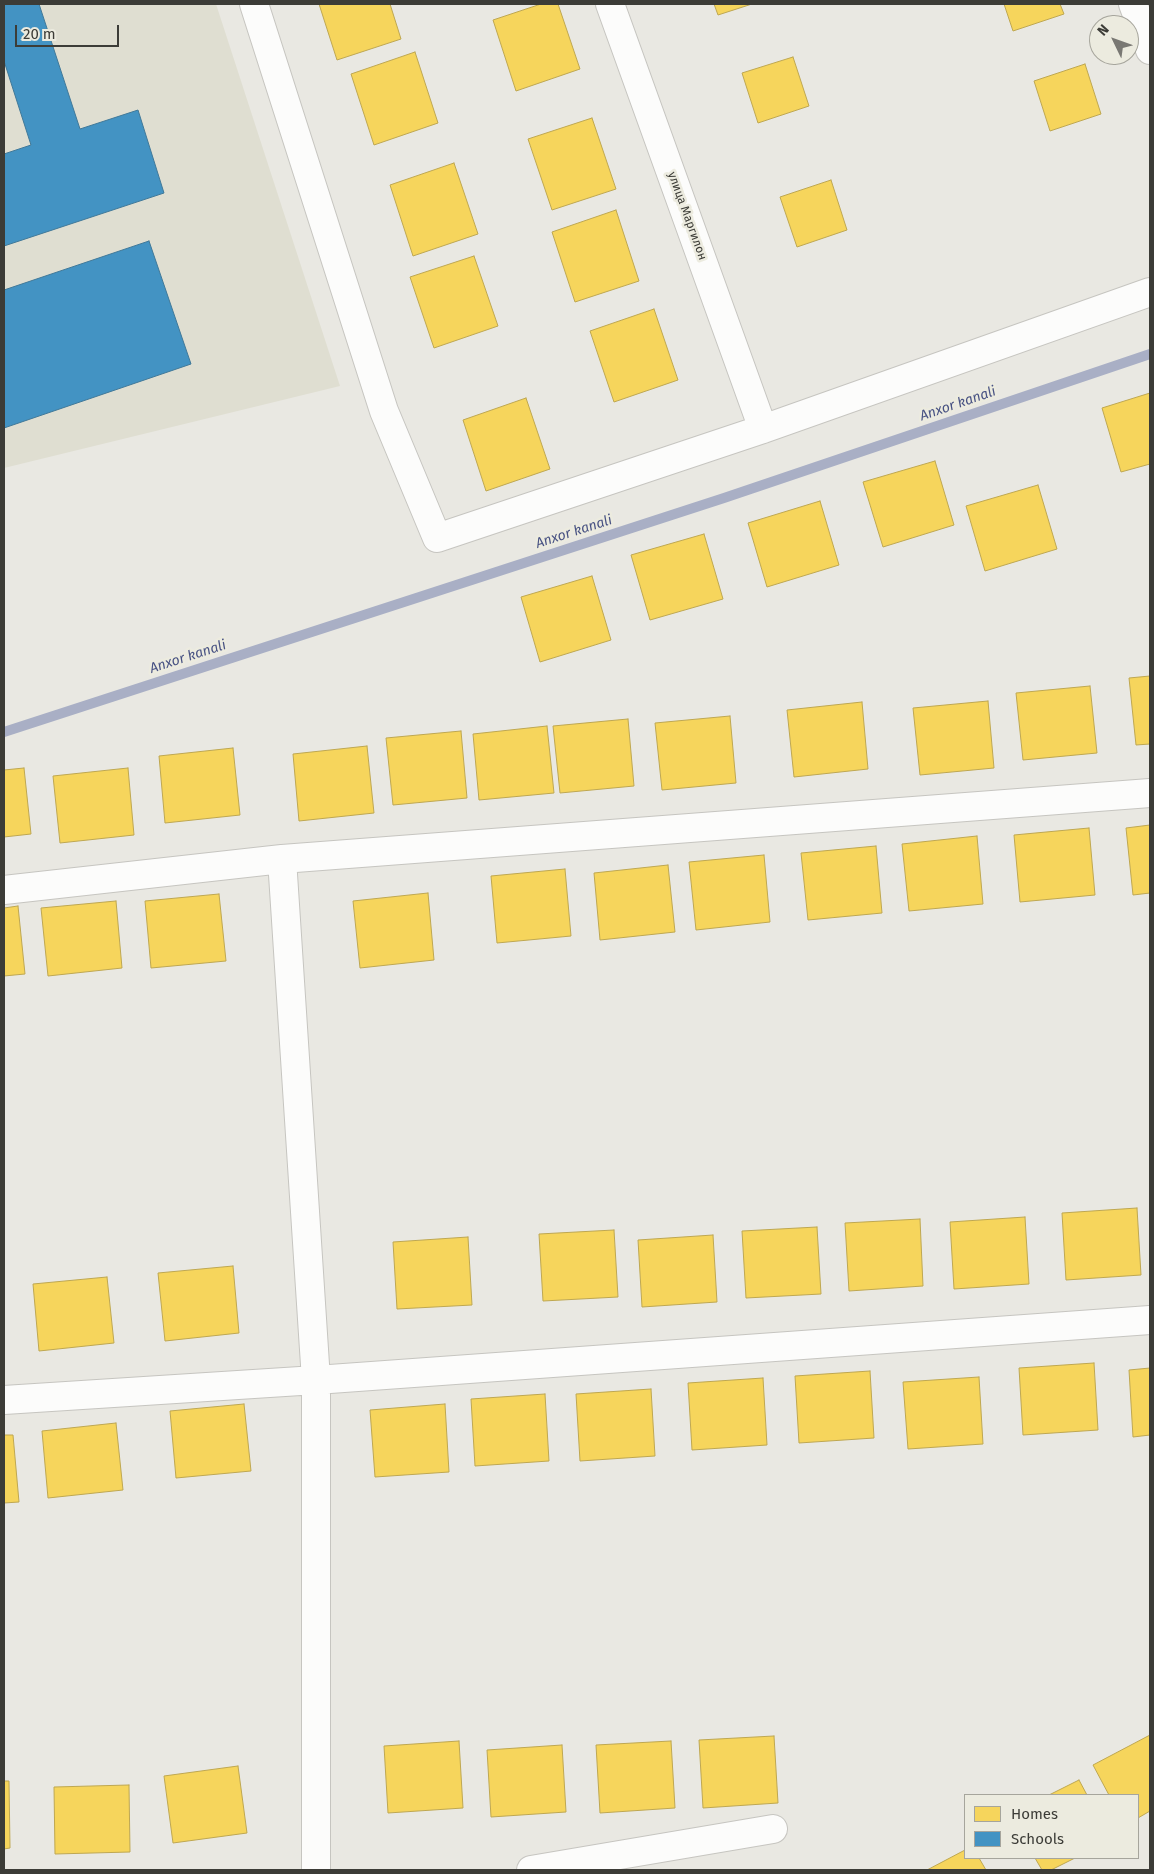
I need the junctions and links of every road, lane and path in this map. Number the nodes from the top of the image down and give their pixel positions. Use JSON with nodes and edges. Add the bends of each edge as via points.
{"nodes":[{"id":1,"x":254,"y":4,"type":"edge"},
{"id":2,"x":610,"y":4,"type":"edge"},
{"id":3,"x":1133,"y":4,"type":"edge"},
{"id":4,"x":1150,"y":50,"type":"edge"},
{"id":5,"x":1150,"y":292,"type":"edge"},
{"id":6,"x":764,"y":429,"type":"junction"},
{"id":7,"x":1150,"y":793,"type":"edge"},
{"id":8,"x":282,"y":860,"type":"junction"},
{"id":9,"x":4,"y":890,"type":"edge"},
{"id":10,"x":1150,"y":1320,"type":"edge"},
{"id":11,"x":316,"y":1380,"type":"junction"},
{"id":12,"x":4,"y":1400,"type":"edge"},
{"id":13,"x":773,"y":1829,"type":"dead end"},
{"id":14,"x":316,"y":1870,"type":"edge"},
{"id":15,"x":531,"y":1870,"type":"edge"}],
"edges":[{"from":1,"to":6,"type":"street","via":[[384,412],[437,538]]},
{"from":2,"to":6,"type":"street","name":"улица Маргилон"},
{"from":3,"to":4,"type":"street"},
{"from":5,"to":6,"type":"street"},
{"from":7,"to":8,"type":"street"},
{"from":8,"to":9,"type":"street"},
{"from":8,"to":11,"type":"street"},
{"from":10,"to":11,"type":"street"},
{"from":11,"to":12,"type":"street"},
{"from":11,"to":14,"type":"street"},
{"from":13,"to":15,"type":"street"}]}
